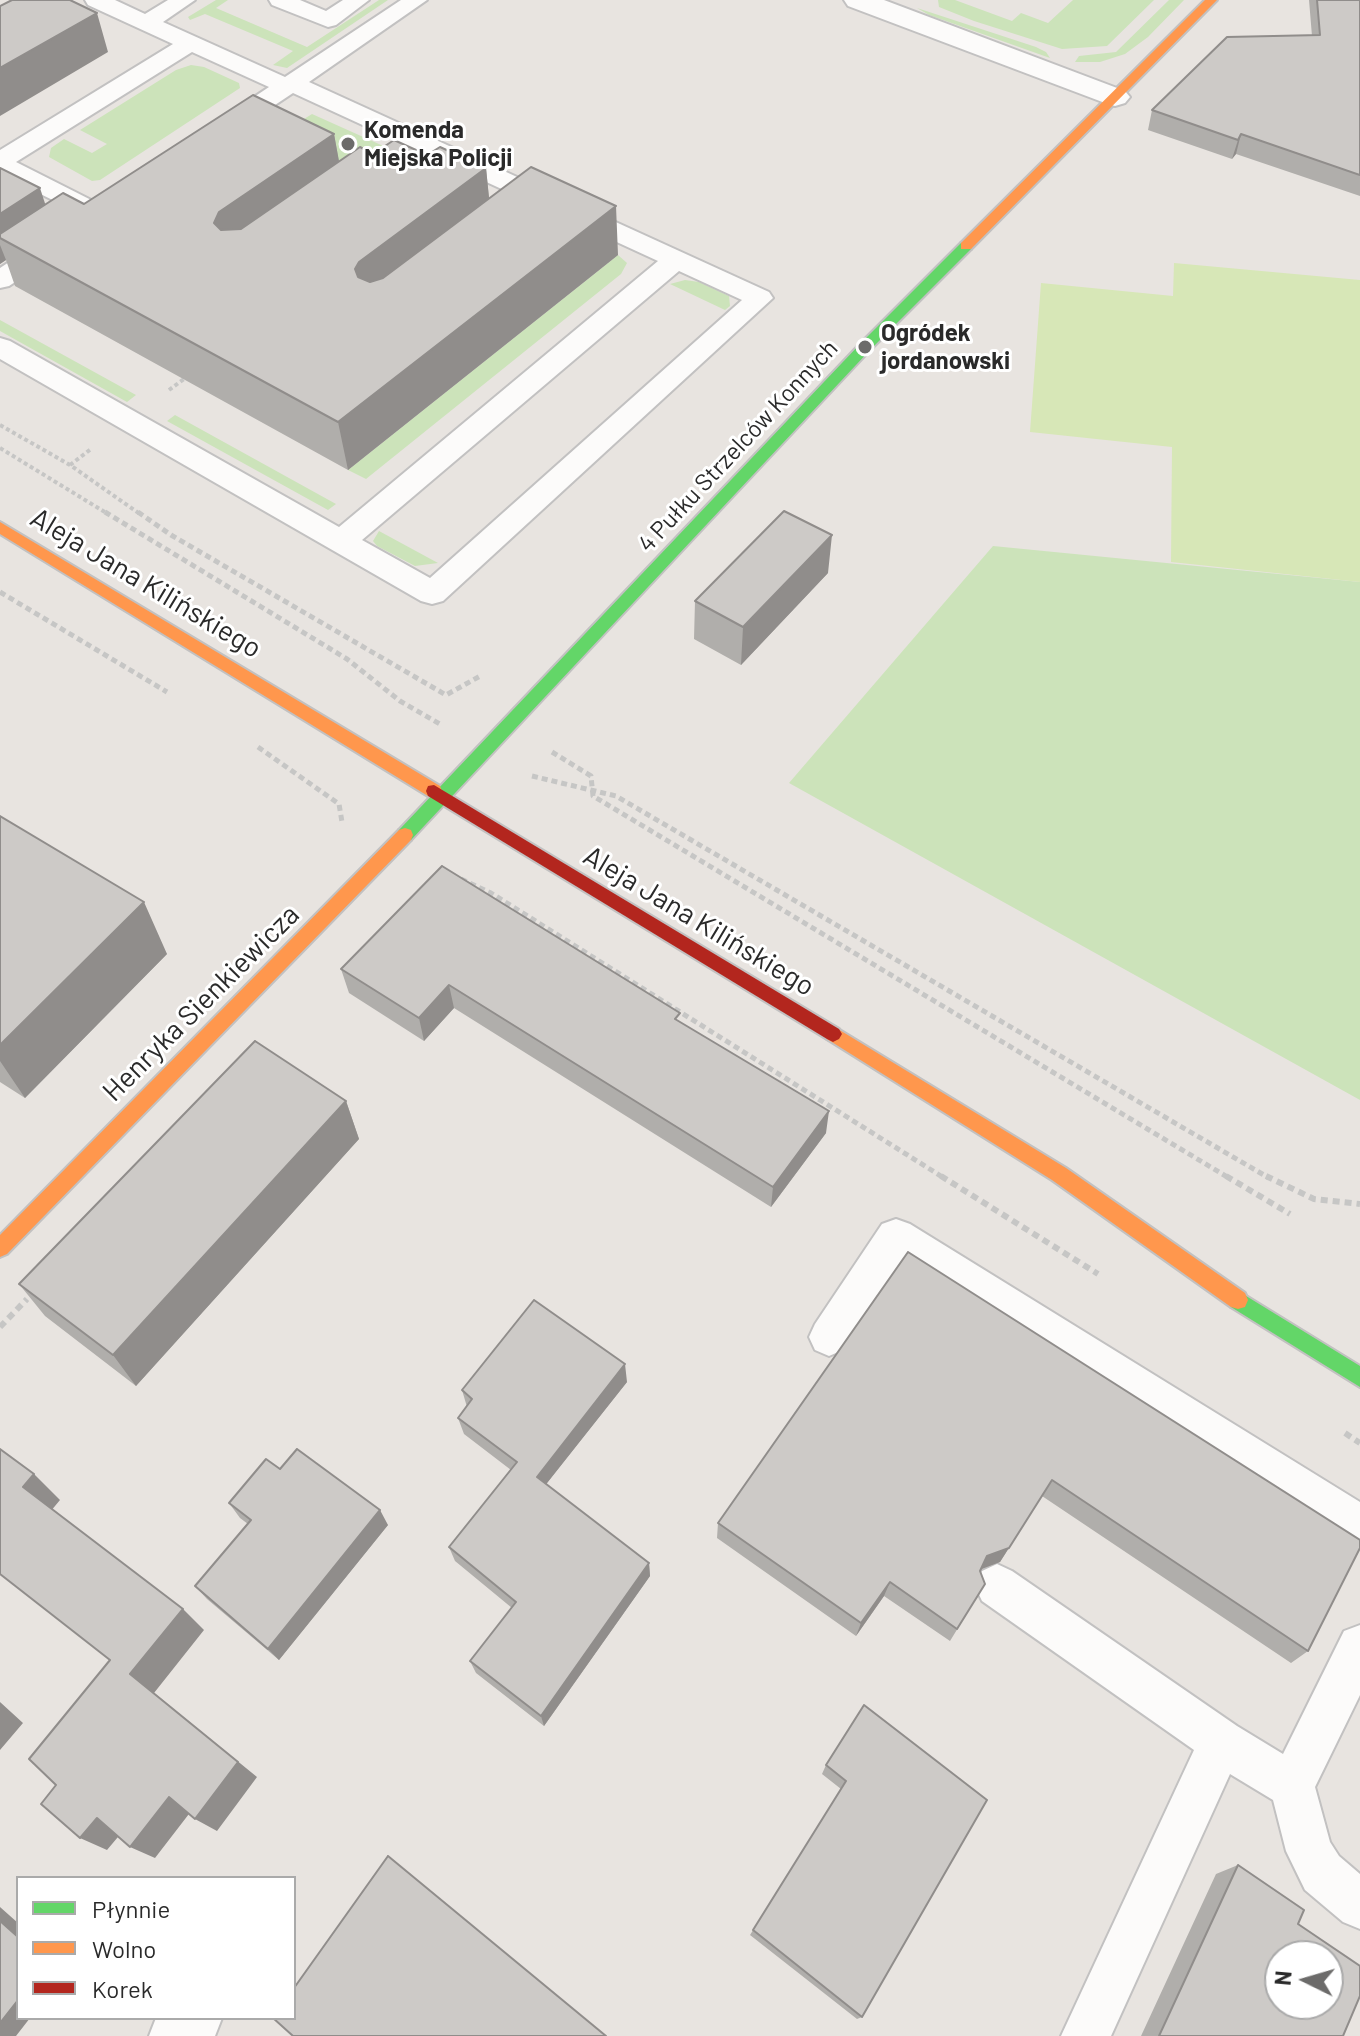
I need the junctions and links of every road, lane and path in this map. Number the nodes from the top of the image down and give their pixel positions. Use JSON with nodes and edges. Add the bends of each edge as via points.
{"nodes":[{"id":1,"x":96,"y":0,"type":"edge"},
{"id":2,"x":184,"y":0,"type":"edge"},
{"id":3,"x":280,"y":0,"type":"edge"},
{"id":4,"x":358,"y":0,"type":"edge"},
{"id":5,"x":416,"y":0,"type":"edge"},
{"id":6,"x":858,"y":0,"type":"edge"},
{"id":7,"x":1211,"y":0,"type":"edge"},
{"id":8,"x":146,"y":23,"type":"junction"},
{"id":9,"x":191,"y":43,"type":"junction"},
{"id":10,"x":291,"y":86,"type":"junction"},
{"id":11,"x":1115,"y":97,"type":"junction"},
{"id":12,"x":422,"y":143,"type":"junction"},
{"id":13,"x":199,"y":145,"type":"edge"},
{"id":14,"x":0,"y":162,"type":"edge"},
{"id":15,"x":396,"y":162,"type":"edge"},
{"id":16,"x":124,"y":196,"type":"edge"},
{"id":17,"x":539,"y":197,"type":"junction"},
{"id":18,"x":98,"y":213,"type":"junction"},
{"id":19,"x":514,"y":216,"type":"edge"},
{"id":20,"x":676,"y":260,"type":"junction"},
{"id":21,"x":0,"y":280,"type":"edge"},
{"id":22,"x":0,"y":347,"type":"edge"},
{"id":23,"x":0,"y":425,"type":"edge"},
{"id":24,"x":0,"y":448,"type":"edge"},
{"id":25,"x":0,"y":527,"type":"edge"},
{"id":26,"x":341,"y":541,"type":"junction"},
{"id":27,"x":0,"y":592,"type":"edge"},
{"id":28,"x":169,"y":693,"type":"dead end"},
{"id":29,"x":446,"y":695,"type":"dead end"},
{"id":30,"x":558,"y":739,"type":"dead end"},
{"id":31,"x":251,"y":742,"type":"dead end"},
{"id":32,"x":484,"y":750,"type":"junction"},
{"id":33,"x":592,"y":788,"type":"junction"},
{"id":34,"x":442,"y":796,"type":"junction"},
{"id":35,"x":342,"y":834,"type":"dead end"},
{"id":36,"x":452,"y":876,"type":"edge"},
{"id":37,"x":1360,"y":1204,"type":"edge"},
{"id":38,"x":1290,"y":1214,"type":"dead end"},
{"id":39,"x":0,"y":1248,"type":"edge"},
{"id":40,"x":1100,"y":1276,"type":"dead end"},
{"id":41,"x":32,"y":1293,"type":"edge"},
{"id":42,"x":0,"y":1327,"type":"edge"},
{"id":43,"x":829,"y":1337,"type":"dead end"},
{"id":44,"x":1360,"y":1377,"type":"edge"},
{"id":45,"x":1334,"y":1426,"type":"dead end"},
{"id":46,"x":1360,"y":1443,"type":"edge"},
{"id":47,"x":1360,"y":1526,"type":"edge"},
{"id":48,"x":997,"y":1586,"type":"dead end"},
{"id":49,"x":1360,"y":1647,"type":"edge"},
{"id":50,"x":1221,"y":1742,"type":"junction"},
{"id":51,"x":1292,"y":1786,"type":"junction"},
{"id":52,"x":1360,"y":1905,"type":"edge"},
{"id":53,"x":1086,"y":2036,"type":"edge"}],
"edges":[{"from":1,"to":8,"type":"lane"},
{"from":2,"to":8,"type":"lane"},
{"from":3,"to":4,"type":"lane","via":[[328,20]]},
{"from":5,"to":10,"type":"lane"},
{"from":6,"to":11,"type":"street"},
{"from":7,"to":11,"type":"street","name":"4 Pułku Strzelców Konnych"},
{"from":8,"to":9,"type":"lane"},
{"from":9,"to":10,"type":"lane"},
{"from":9,"to":14,"type":"lane"},
{"from":10,"to":12,"type":"lane"},
{"from":10,"to":13,"type":"lane"},
{"from":11,"to":32,"type":"street","name":"4 Pułku Strzelców Konnych","via":[[865,347]]},
{"from":12,"to":15,"type":"lane"},
{"from":12,"to":17,"type":"lane"},
{"from":14,"to":18,"type":"lane"},
{"from":16,"to":18,"type":"lane"},
{"from":17,"to":19,"type":"lane"},
{"from":17,"to":20,"type":"lane"},
{"from":18,"to":21,"type":"lane"},
{"from":20,"to":26,"type":"lane"},
{"from":20,"to":26,"type":"lane","via":[[760,298],[432,593]]},
{"from":22,"to":26,"type":"lane"},
{"from":23,"to":29,"type":"path","via":[[70,465],[171,535]]},
{"from":24,"to":32,"type":"path","via":[[347,659],[400,701]]},
{"from":25,"to":34,"type":"street","name":"Aleja Jana Kilińskiego"},
{"from":27,"to":28,"type":"path"},
{"from":30,"to":33,"type":"path","via":[[548,750],[591,776]]},
{"from":31,"to":35,"type":"path","via":[[339,804]]},
{"from":32,"to":33,"type":"path","via":[[535,777]]},
{"from":32,"to":34,"type":"street","name":"4 Pułku Strzelców Konnych"},
{"from":33,"to":37,"type":"path","via":[[616,796],[1282,1185],[1314,1199]]},
{"from":33,"to":38,"type":"path","via":[[593,796]]},
{"from":34,"to":39,"type":"street","name":"Henryka Sienkiewicza"},
{"from":34,"to":44,"type":"street","name":"Aleja Jana Kilińskiego","via":[[1033,1157],[1267,1320]]},
{"from":36,"to":40,"type":"path","via":[[491,893]]},
{"from":41,"to":42,"type":"path"},
{"from":43,"to":47,"type":"lane","via":[[896,1237]]},
{"from":45,"to":46,"type":"path"},
{"from":48,"to":50,"type":"lane"},
{"from":49,"to":51,"type":"lane"},
{"from":50,"to":51,"type":"lane"},
{"from":50,"to":53,"type":"lane"},
{"from":51,"to":52,"type":"lane","via":[[1309,1851],[1322,1873]]}]}
